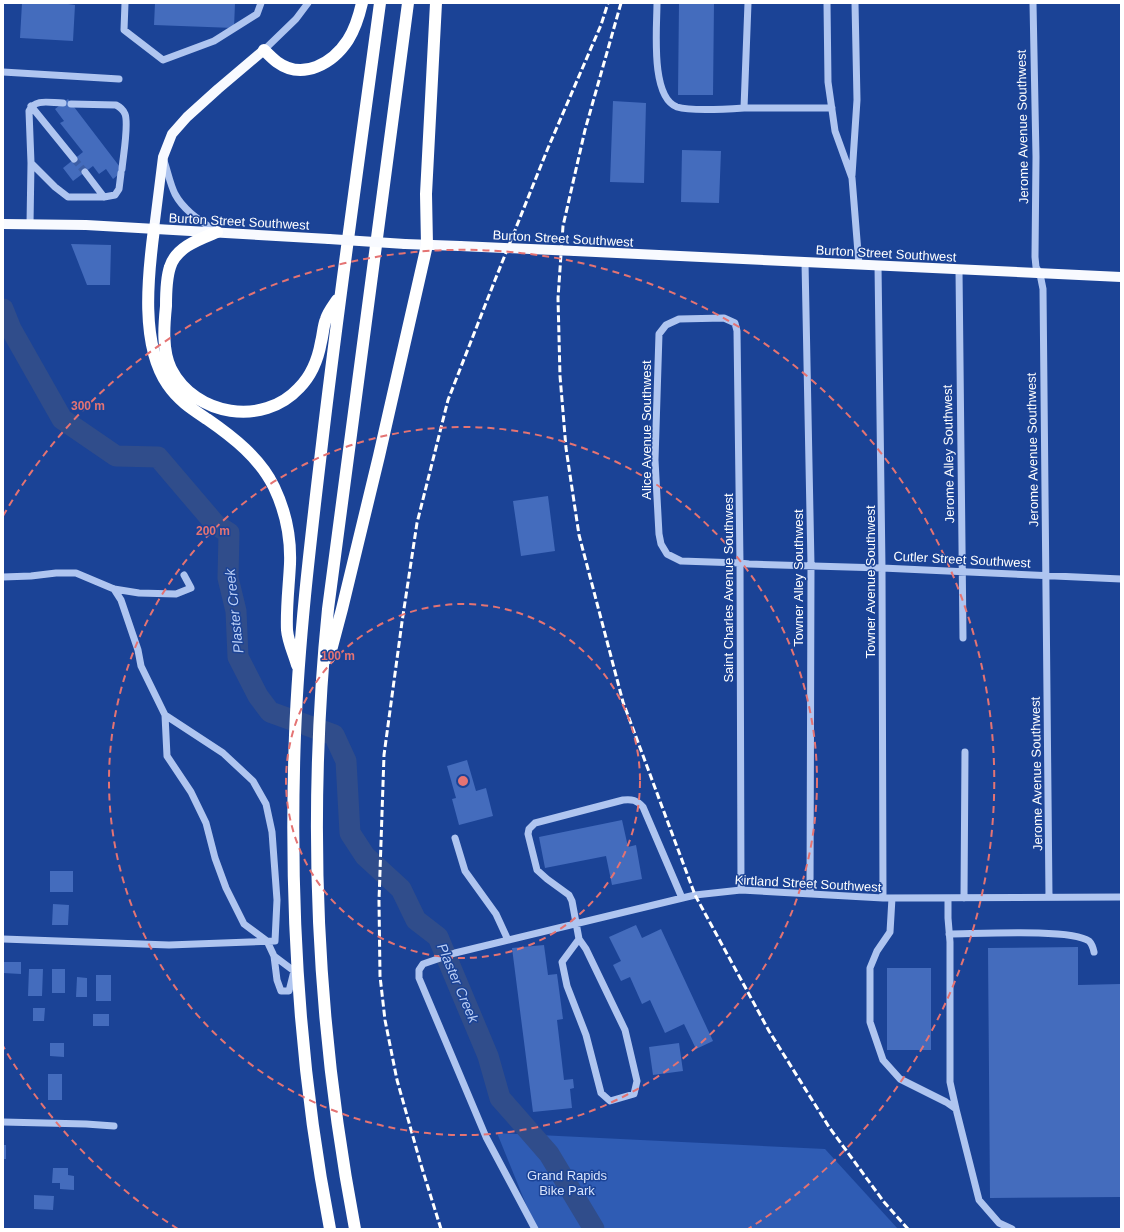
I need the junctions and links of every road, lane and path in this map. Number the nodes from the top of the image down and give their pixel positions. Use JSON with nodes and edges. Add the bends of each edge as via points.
{"nodes":[{"id":1,"x":125,"y":3,"type":"edge"},
{"id":2,"x":261,"y":3,"type":"edge"},
{"id":3,"x":308,"y":3,"type":"edge"},
{"id":4,"x":362,"y":3,"type":"edge"},
{"id":5,"x":380,"y":3,"type":"edge"},
{"id":6,"x":408,"y":3,"type":"edge"},
{"id":7,"x":436,"y":3,"type":"edge"},
{"id":8,"x":657,"y":3,"type":"edge"},
{"id":9,"x":748,"y":3,"type":"edge"},
{"id":10,"x":826,"y":3,"type":"edge"},
{"id":11,"x":855,"y":3,"type":"edge"},
{"id":12,"x":1033,"y":3,"type":"edge"},
{"id":13,"x":264,"y":50,"type":"junction"},
{"id":14,"x":3,"y":72,"type":"edge"},
{"id":15,"x":119,"y":79,"type":"dead end"},
{"id":16,"x":62,"y":103,"type":"dead end"},
{"id":17,"x":72,"y":104,"type":"dead end"},
{"id":18,"x":31,"y":106,"type":"junction"},
{"id":19,"x":744,"y":108,"type":"junction"},
{"id":20,"x":832,"y":108,"type":"junction"},
{"id":21,"x":163,"y":157,"type":"junction"},
{"id":22,"x":74,"y":159,"type":"tunnel mouth"},
{"id":23,"x":31,"y":162,"type":"junction"},
{"id":24,"x":86,"y":172,"type":"tunnel mouth"},
{"id":25,"x":852,"y":178,"type":"junction"},
{"id":26,"x":104,"y":197,"type":"junction"},
{"id":27,"x":3,"y":224,"type":"edge"},
{"id":28,"x":30,"y":224,"type":"junction"},
{"id":29,"x":154,"y":229,"type":"junction"},
{"id":30,"x":217,"y":232,"type":"junction"},
{"id":31,"x":427,"y":245,"type":"junction"},
{"id":32,"x":804,"y":262,"type":"junction"},
{"id":33,"x":859,"y":264,"type":"junction"},
{"id":34,"x":878,"y":265,"type":"junction"},
{"id":35,"x":959,"y":270,"type":"junction"},
{"id":36,"x":1040,"y":274,"type":"junction"},
{"id":37,"x":1121,"y":277,"type":"edge"},
{"id":38,"x":339,"y":296,"type":"junction"},
{"id":39,"x":699,"y":318,"type":"joint"},
{"id":40,"x":681,"y":561,"type":"joint"},
{"id":41,"x":740,"y":563,"type":"junction"},
{"id":42,"x":810,"y":566,"type":"junction"},
{"id":43,"x":882,"y":568,"type":"junction"},
{"id":44,"x":962,"y":572,"type":"junction"},
{"id":45,"x":184,"y":575,"type":"dead end"},
{"id":46,"x":1046,"y":575,"type":"junction"},
{"id":47,"x":3,"y":577,"type":"edge"},
{"id":48,"x":1121,"y":579,"type":"edge"},
{"id":49,"x":114,"y":589,"type":"junction"},
{"id":50,"x":963,"y":638,"type":"dead end"},
{"id":51,"x":299,"y":673,"type":"junction"},
{"id":52,"x":320,"y":690,"type":"junction"},
{"id":53,"x":165,"y":715,"type":"junction"},
{"id":54,"x":965,"y":752,"type":"dead end"},
{"id":55,"x":455,"y":838,"type":"dead end"},
{"id":56,"x":741,"y":890,"type":"junction"},
{"id":57,"x":810,"y":894,"type":"junction"},
{"id":58,"x":1121,"y":897,"type":"edge"},
{"id":59,"x":682,"y":898,"type":"junction"},
{"id":60,"x":882,"y":898,"type":"junction"},
{"id":61,"x":892,"y":898,"type":"junction"},
{"id":62,"x":948,"y":898,"type":"junction"},
{"id":63,"x":964,"y":898,"type":"junction"},
{"id":64,"x":1049,"y":898,"type":"junction"},
{"id":65,"x":577,"y":923,"type":"junction"},
{"id":66,"x":949,"y":934,"type":"junction"},
{"id":67,"x":3,"y":939,"type":"edge"},
{"id":68,"x":579,"y":939,"type":"junction"},
{"id":69,"x":508,"y":940,"type":"junction"},
{"id":70,"x":267,"y":941,"type":"junction"},
{"id":71,"x":1094,"y":952,"type":"dead end"},
{"id":72,"x":274,"y":956,"type":"junction"},
{"id":73,"x":956,"y":1109,"type":"junction"},
{"id":74,"x":3,"y":1122,"type":"edge"},
{"id":75,"x":114,"y":1126,"type":"dead end"},
{"id":76,"x":330,"y":1229,"type":"edge"},
{"id":77,"x":355,"y":1229,"type":"edge"},
{"id":78,"x":535,"y":1229,"type":"edge"},
{"id":79,"x":1012,"y":1229,"type":"edge"}],
"edges":[{"from":1,"to":2,"type":"street","via":[[124,30],[163,60],[214,41],[257,14]]},
{"from":3,"to":13,"type":"street","via":[[296,19]]},
{"from":4,"to":13,"type":"highway","via":[[348,40],[333,57],[318,67],[293,69],[278,63]]},
{"from":5,"to":38,"type":"highway"},
{"from":6,"to":52,"type":"highway","via":[[336,546]]},
{"from":7,"to":31,"type":"highway","via":[[426,194]]},
{"from":8,"to":19,"type":"street","via":[[657,71],[669,102],[678,107],[693,109]]},
{"from":9,"to":19,"type":"street"},
{"from":10,"to":20,"type":"street","via":[[828,82]]},
{"from":11,"to":25,"type":"street","via":[[857,100]]},
{"from":12,"to":36,"type":"street","name":"Jerome Avenue Southwest","via":[[1035,257]]},
{"from":13,"to":21,"type":"main road","via":[[179,125],[169,140]]},
{"from":14,"to":15,"type":"street"},
{"from":16,"to":18,"type":"street","via":[[37,102]]},
{"from":17,"to":26,"type":"street","via":[[116,105],[121,107],[125,115],[119,189],[115,196]]},
{"from":18,"to":22,"type":"street"},
{"from":18,"to":23,"type":"street"},
{"from":19,"to":20,"type":"street"},
{"from":20,"to":25,"type":"street","via":[[835,131]]},
{"from":21,"to":29,"type":"main road"},
{"from":21,"to":30,"type":"street","via":[[180,201],[193,216]]},
{"from":23,"to":26,"type":"street","via":[[68,197]]},
{"from":23,"to":28,"type":"street"},
{"from":24,"to":26,"type":"street"},
{"from":25,"to":33,"type":"street"},
{"from":27,"to":28,"type":"main road","name":"Burton Street Southwest"},
{"from":28,"to":29,"type":"main road","name":"Burton Street Southwest"},
{"from":29,"to":30,"type":"main road","name":"Burton Street Southwest"},
{"from":29,"to":51,"type":"highway","via":[[150,254],[148,307],[155,356],[162,376],[172,391],[186,405],[252,455],[274,486],[290,545],[287,631]]},
{"from":30,"to":31,"type":"main road","name":"Burton Street Southwest","bridge":true},
{"from":30,"to":38,"type":"highway","via":[[185,247],[171,263],[165,311],[164,341],[170,367],[188,392],[207,404],[226,411],[250,412],[275,406],[292,395],[301,387],[312,370],[321,347],[325,319]]},
{"from":31,"to":32,"type":"main road","name":"Burton Street Southwest","bridge":true},
{"from":31,"to":52,"type":"highway","via":[[342,610]]},
{"from":32,"to":33,"type":"main road","name":"Burton Street Southwest"},
{"from":32,"to":42,"type":"street","name":"Towner Alley Southwest"},
{"from":33,"to":34,"type":"main road","name":"Burton Street Southwest"},
{"from":34,"to":35,"type":"main road","name":"Burton Street Southwest"},
{"from":34,"to":43,"type":"street","name":"Towner Avenue Southwest"},
{"from":35,"to":36,"type":"main road","name":"Burton Street Southwest"},
{"from":35,"to":44,"type":"street","name":"Jerome Alley Southwest"},
{"from":36,"to":37,"type":"main road","name":"Burton Street Southwest"},
{"from":36,"to":46,"type":"street","name":"Jerome Avenue Southwest","via":[[1043,289]]},
{"from":38,"to":51,"type":"highway","via":[[313,521]]},
{"from":39,"to":40,"type":"street","name":"Alice Avenue Southwest","via":[[679,319],[666,325],[659,334],[655,460],[659,534],[667,554]]},
{"from":39,"to":41,"type":"street","name":"Saint Charles Avenue Southwest","via":[[724,318],[735,323]]},
{"from":40,"to":41,"type":"street","name":"Cutler Street Southwest"},
{"from":41,"to":42,"type":"street","name":"Cutler Street Southwest"},
{"from":41,"to":56,"type":"street","name":"Saint Charles Avenue Southwest"},
{"from":42,"to":43,"type":"street","name":"Cutler Street Southwest"},
{"from":42,"to":57,"type":"street","name":"Towner Alley Southwest"},
{"from":43,"to":44,"type":"street","name":"Cutler Street Southwest"},
{"from":43,"to":60,"type":"street","name":"Towner Avenue Southwest"},
{"from":44,"to":46,"type":"street","name":"Cutler Street Southwest"},
{"from":44,"to":50,"type":"street","name":"Jerome Alley Southwest"},
{"from":45,"to":49,"type":"street","via":[[191,588],[176,594]]},
{"from":46,"to":48,"type":"street","name":"Cutler Street Southwest"},
{"from":46,"to":64,"type":"street","name":"Jerome Avenue Southwest"},
{"from":47,"to":49,"type":"street","via":[[76,573]]},
{"from":49,"to":53,"type":"street","via":[[121,600],[141,666]]},
{"from":51,"to":76,"type":"highway","via":[[293,859],[299,988],[308,1080]]},
{"from":52,"to":77,"type":"highway","via":[[316,800],[322,982],[331,1078]]},
{"from":53,"to":70,"type":"street","via":[[167,756],[191,792],[206,823],[226,888],[244,924]]},
{"from":53,"to":70,"type":"street","via":[[223,753],[253,781],[266,804],[272,832],[276,900],[276,941]]},
{"from":54,"to":63,"type":"street"},
{"from":55,"to":69,"type":"street","via":[[465,871],[496,914]]},
{"from":56,"to":57,"type":"street","name":"Kirtland Street Southwest"},
{"from":56,"to":59,"type":"street","name":"Kirtland Street Southwest"},
{"from":57,"to":60,"type":"street","name":"Kirtland Street Southwest"},
{"from":58,"to":64,"type":"street","name":"Kirtland Street Southwest"},
{"from":59,"to":65,"type":"street","name":"Kirtland Street Southwest"},
{"from":59,"to":65,"type":"street","via":[[643,807],[631,799],[623,800],[536,823],[529,829],[537,870],[569,895]]},
{"from":60,"to":61,"type":"street","name":"Kirtland Street Southwest"},
{"from":61,"to":62,"type":"street","name":"Kirtland Street Southwest"},
{"from":61,"to":73,"type":"street","via":[[890,932],[870,968],[870,1022],[883,1060],[900,1079]]},
{"from":62,"to":63,"type":"street","name":"Kirtland Street Southwest"},
{"from":62,"to":66,"type":"street"},
{"from":63,"to":64,"type":"street","name":"Kirtland Street Southwest"},
{"from":65,"to":68,"type":"street"},
{"from":65,"to":69,"type":"street","name":"Kirtland Street Southwest"},
{"from":66,"to":71,"type":"street","via":[[1063,934],[1088,940]]},
{"from":66,"to":73,"type":"street","via":[[950,1082]]},
{"from":67,"to":70,"type":"street","via":[[169,945]]},
{"from":68,"to":68,"type":"street","via":[[562,962],[567,986],[586,1035],[601,1093],[610,1101],[634,1094],[637,1081],[625,1030]]},
{"from":69,"to":78,"type":"street","name":"Kirtland Street Southwest","via":[[431,960],[423,964],[419,970],[419,978],[486,1138]]},
{"from":70,"to":72,"type":"street"},
{"from":72,"to":72,"type":"street","via":[[281,992],[289,991],[294,971]]},
{"from":73,"to":79,"type":"street","via":[[979,1200],[999,1223]]},
{"from":74,"to":75,"type":"street"}]}
